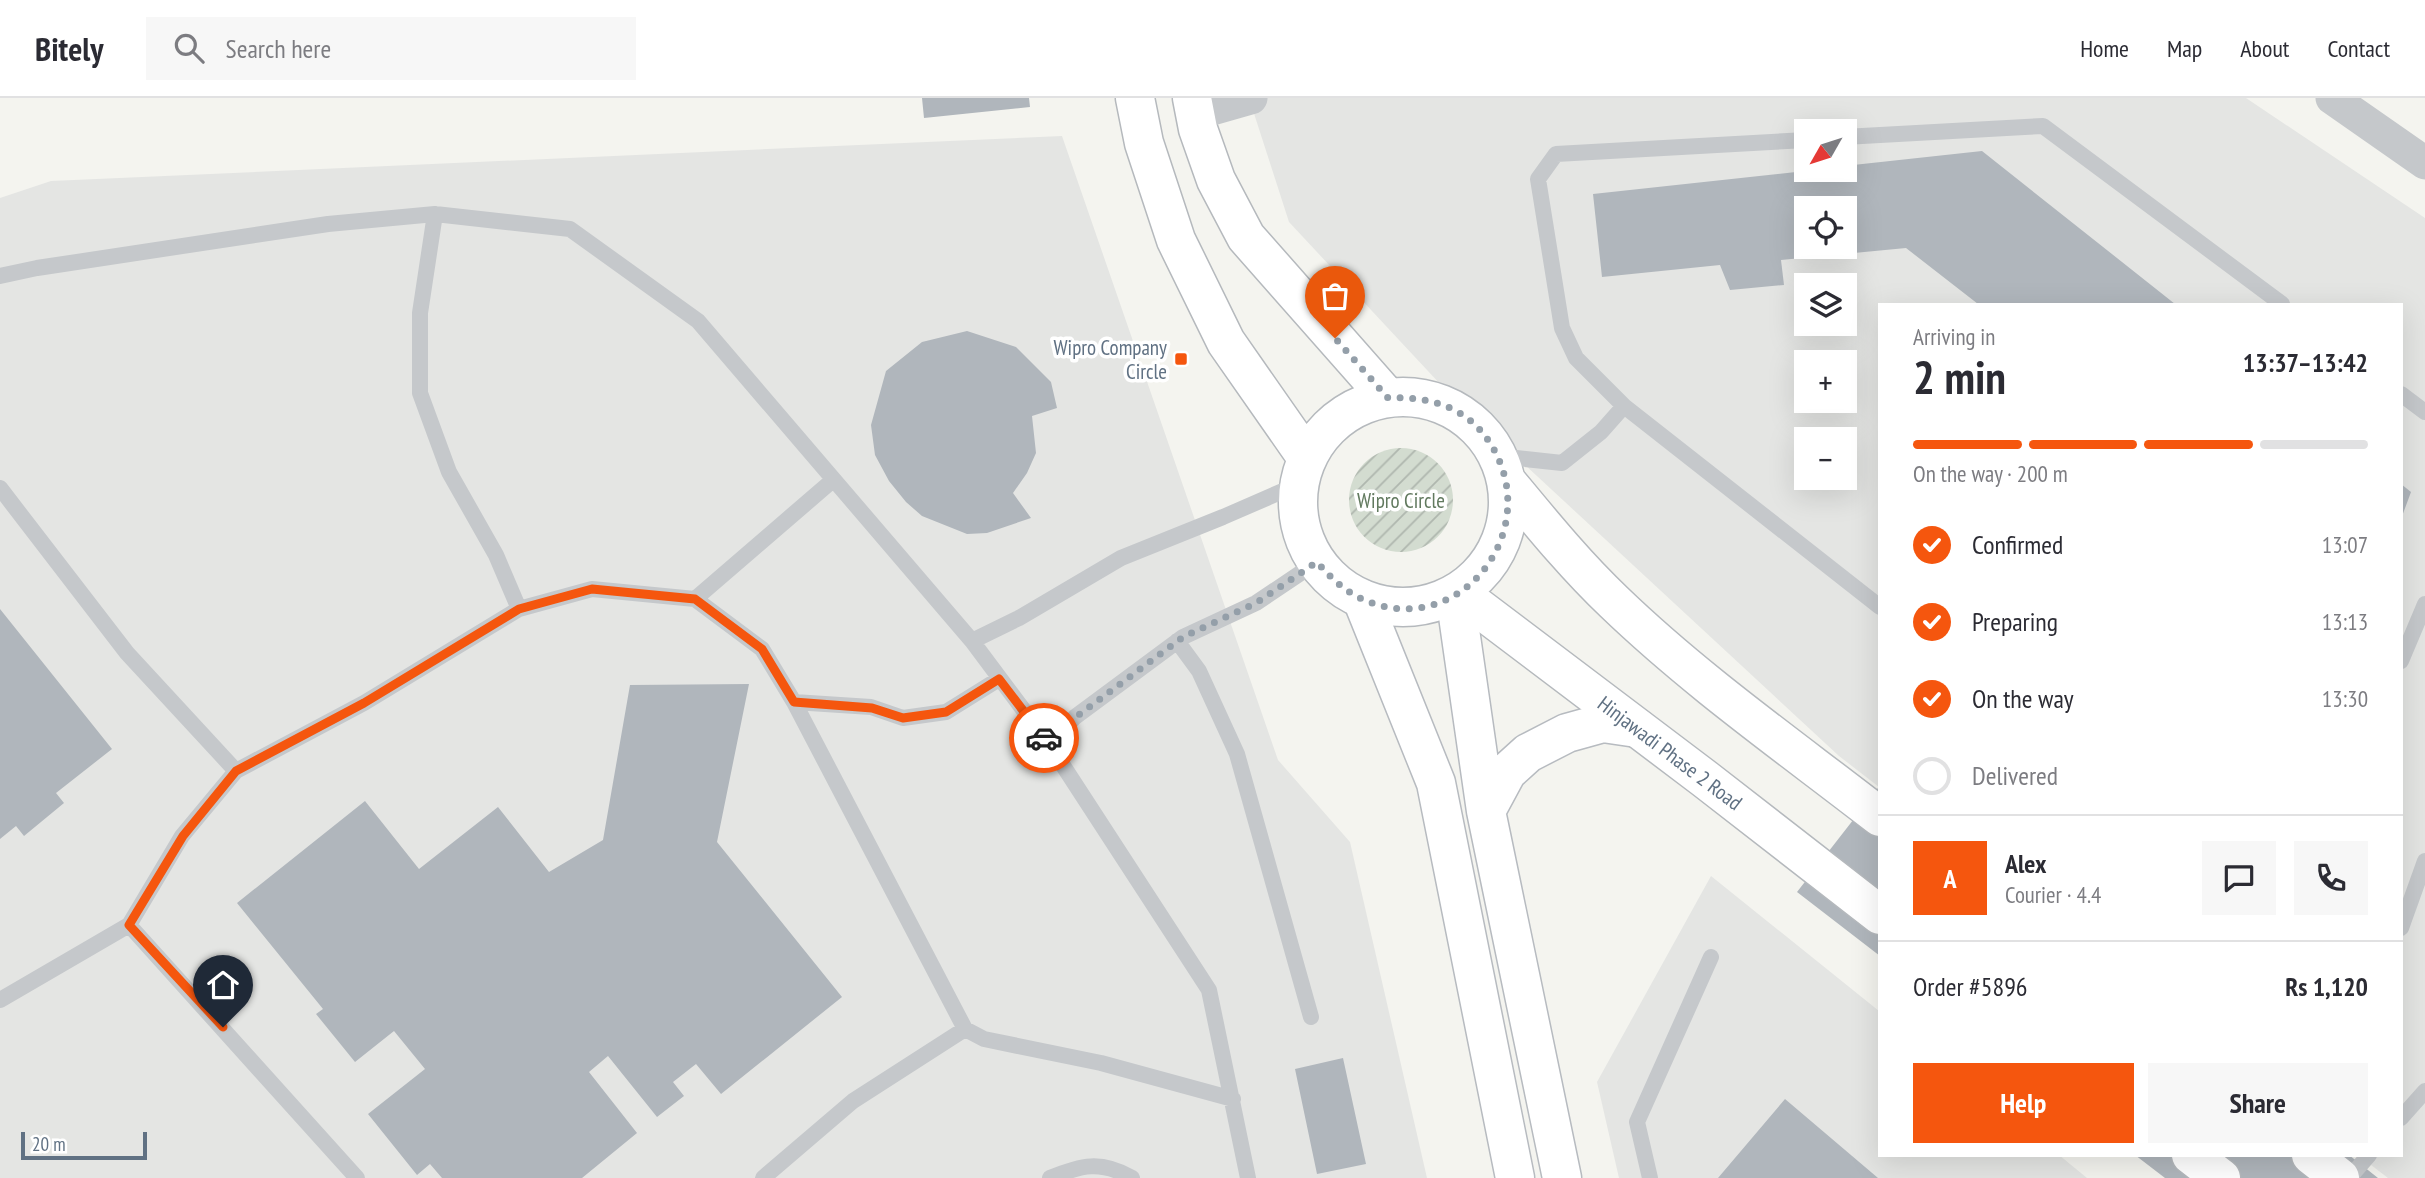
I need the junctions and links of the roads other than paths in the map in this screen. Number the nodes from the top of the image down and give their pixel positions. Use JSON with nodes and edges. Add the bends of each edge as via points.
{"nodes":[{"id":1,"x":1135,"y":98,"type":"edge"},
{"id":2,"x":1251,"y":98,"type":"edge"},
{"id":3,"x":2332,"y":98,"type":"edge"},
{"id":4,"x":1194,"y":106,"type":"edge"},
{"id":5,"x":1857,"y":136,"type":"edge"},
{"id":6,"x":1794,"y":141,"type":"edge"},
{"id":7,"x":2425,"y":163,"type":"edge"},
{"id":8,"x":435,"y":214,"type":"junction"},
{"id":9,"x":0,"y":276,"type":"edge"},
{"id":10,"x":2281,"y":303,"type":"edge"},
{"id":11,"x":2403,"y":396,"type":"edge"},
{"id":12,"x":1388,"y":398,"type":"junction"},
{"id":13,"x":1624,"y":406,"type":"junction"},
{"id":14,"x":2425,"y":412,"type":"edge"},
{"id":15,"x":1503,"y":469,"type":"junction"},
{"id":16,"x":1303,"y":471,"type":"junction"},
{"id":17,"x":833,"y":480,"type":"junction"},
{"id":18,"x":0,"y":488,"type":"edge"},
{"id":19,"x":1317,"y":562,"type":"junction"},
{"id":20,"x":1457,"y":594,"type":"junction"},
{"id":21,"x":695,"y":599,"type":"junction"},
{"id":22,"x":1362,"y":599,"type":"junction"},
{"id":23,"x":2425,"y":604,"type":"edge"},
{"id":24,"x":1878,"y":605,"type":"edge"},
{"id":25,"x":519,"y":609,"type":"junction"},
{"id":26,"x":972,"y":641,"type":"junction"},
{"id":27,"x":1177,"y":642,"type":"junction"},
{"id":28,"x":2403,"y":656,"type":"edge"},
{"id":29,"x":999,"y":679,"type":"junction"},
{"id":30,"x":794,"y":702,"type":"junction"},
{"id":31,"x":1637,"y":728,"type":"junction"},
{"id":32,"x":1049,"y":744,"type":"junction"},
{"id":33,"x":236,"y":771,"type":"junction"},
{"id":34,"x":1486,"y":811,"type":"junction"},
{"id":35,"x":1878,"y":815,"type":"edge"},
{"id":36,"x":2425,"y":861,"type":"edge"},
{"id":37,"x":1878,"y":913,"type":"edge"},
{"id":38,"x":2403,"y":922,"type":"edge"},
{"id":39,"x":129,"y":925,"type":"junction"},
{"id":40,"x":1711,"y":957,"type":"dead end"},
{"id":41,"x":0,"y":1000,"type":"edge"},
{"id":42,"x":1311,"y":1017,"type":"dead end"},
{"id":43,"x":965,"y":1029,"type":"junction"},
{"id":44,"x":2425,"y":1091,"type":"edge"},
{"id":45,"x":1233,"y":1098,"type":"junction"},
{"id":46,"x":2403,"y":1116,"type":"edge"},
{"id":47,"x":2194,"y":1157,"type":"edge"},
{"id":48,"x":2314,"y":1157,"type":"edge"},
{"id":49,"x":2367,"y":1157,"type":"edge"},
{"id":50,"x":357,"y":1178,"type":"edge"},
{"id":51,"x":763,"y":1178,"type":"edge"},
{"id":52,"x":1050,"y":1178,"type":"edge"},
{"id":53,"x":1132,"y":1178,"type":"edge"},
{"id":54,"x":1248,"y":1178,"type":"edge"},
{"id":55,"x":1516,"y":1178,"type":"edge"},
{"id":56,"x":1562,"y":1178,"type":"edge"},
{"id":57,"x":1650,"y":1178,"type":"edge"},
{"id":58,"x":2221,"y":1178,"type":"edge"},
{"id":59,"x":2340,"y":1178,"type":"edge"},
{"id":60,"x":2349,"y":1178,"type":"edge"}],
"edges":[{"from":1,"to":16,"type":"main road","via":[[1144,143],[1176,240],[1226,342]]},
{"from":2,"to":4,"type":"street"},
{"from":3,"to":7,"type":"street"},
{"from":4,"to":12,"type":"main road","via":[[1216,180],[1246,237]]},
{"from":5,"to":10,"type":"lane","via":[[2043,126]]},
{"from":6,"to":13,"type":"lane","via":[[1556,154],[1538,179],[1562,328],[1576,358]]},
{"from":8,"to":9,"type":"lane","via":[[328,224]]},
{"from":8,"to":17,"type":"lane","via":[[570,229],[698,321]]},
{"from":8,"to":25,"type":"lane","via":[[421,313],[420,393],[449,472],[496,555]]},
{"from":11,"to":14,"type":"lane"},
{"from":12,"to":15,"type":"main road","via":[[1440,403],[1464,416],[1484,434]]},
{"from":12,"to":16,"type":"main road","via":[[1339,417],[1321,436]]},
{"from":13,"to":15,"type":"lane","via":[[1601,432],[1562,463]]},
{"from":13,"to":24,"type":"lane"},
{"from":15,"to":20,"type":"main road","via":[[1509,508],[1504,533],[1479,577]]},
{"from":15,"to":35,"type":"main road","via":[[1552,536],[1613,601],[1686,667]]},
{"from":16,"to":19,"type":"main road","via":[[1298,511],[1304,538]]},
{"from":16,"to":26,"type":"lane","via":[[1223,517],[1121,558]]},
{"from":17,"to":21,"type":"lane"},
{"from":17,"to":26,"type":"lane"},
{"from":18,"to":33,"type":"lane","via":[[127,653]]},
{"from":19,"to":22,"type":"main road","via":[[1337,584]]},
{"from":19,"to":27,"type":"lane","via":[[1256,603]]},
{"from":20,"to":22,"type":"main road","via":[[1409,608],[1385,607]]},
{"from":20,"to":31,"type":"main road","name":"Hinjawadi Phase 2 Road"},
{"from":20,"to":34,"type":"main road"},
{"from":21,"to":25,"type":"lane","via":[[592,589]]},
{"from":21,"to":30,"type":"lane","via":[[762,649]]},
{"from":22,"to":55,"type":"main road","via":[[1436,783]]},
{"from":23,"to":28,"type":"lane"},
{"from":25,"to":33,"type":"lane","via":[[364,703]]},
{"from":26,"to":29,"type":"lane"},
{"from":27,"to":32,"type":"lane","via":[[1076,717]]},
{"from":27,"to":42,"type":"lane","via":[[1199,671],[1237,754]]},
{"from":29,"to":30,"type":"lane","via":[[946,712],[903,718],[872,708]]},
{"from":29,"to":32,"type":"lane"},
{"from":30,"to":43,"type":"lane"},
{"from":31,"to":34,"type":"main road","via":[[1603,723],[1567,733],[1528,752],[1507,772]]},
{"from":31,"to":37,"type":"main road","name":"Hinjawadi Phase 2 Road"},
{"from":32,"to":45,"type":"lane","via":[[1209,990]]},
{"from":33,"to":39,"type":"lane","via":[[183,836]]},
{"from":34,"to":56,"type":"main road"},
{"from":36,"to":38,"type":"lane"},
{"from":39,"to":41,"type":"lane"},
{"from":39,"to":50,"type":"lane"},
{"from":40,"to":57,"type":"lane","via":[[1637,1122]]},
{"from":43,"to":45,"type":"lane","via":[[984,1039],[1101,1063]]},
{"from":43,"to":51,"type":"lane","via":[[853,1101]]},
{"from":44,"to":46,"type":"lane"},
{"from":45,"to":54,"type":"lane"},
{"from":47,"to":58,"type":"main road"},
{"from":48,"to":59,"type":"main road"},
{"from":49,"to":60,"type":"lane"},
{"from":52,"to":53,"type":"lane","via":[[1079,1166],[1115,1168]]}]}
